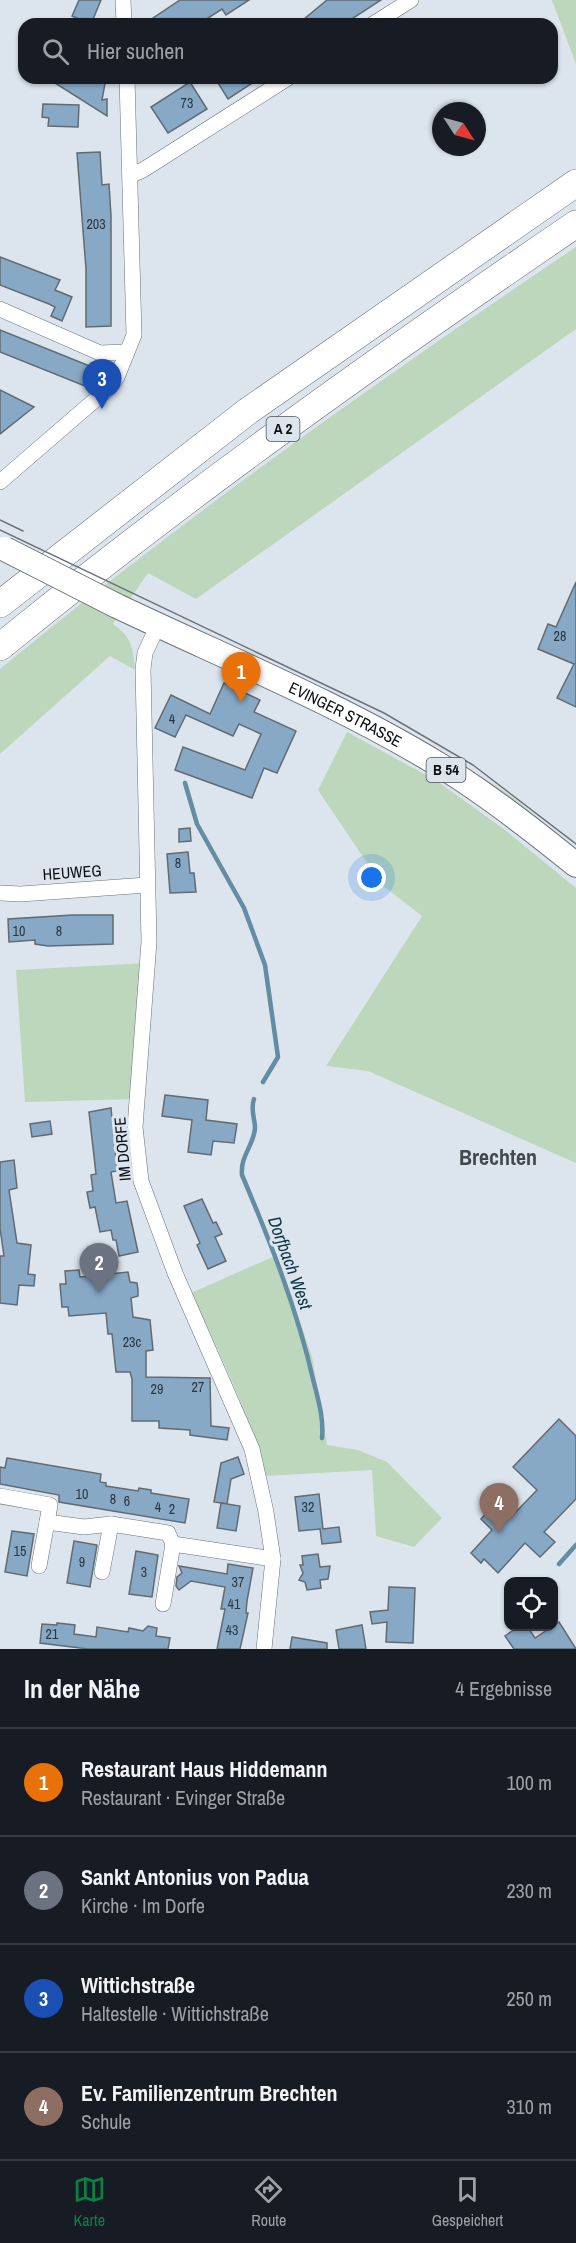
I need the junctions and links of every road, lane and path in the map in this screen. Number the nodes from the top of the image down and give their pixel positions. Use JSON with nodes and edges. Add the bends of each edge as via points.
{"nodes":[{"id":1,"x":123,"y":0,"type":"edge"},
{"id":2,"x":411,"y":0,"type":"edge"},
{"id":3,"x":124,"y":18,"type":"edge"},
{"id":4,"x":382,"y":18,"type":"edge"},
{"id":5,"x":127,"y":84,"type":"edge"},
{"id":6,"x":279,"y":84,"type":"edge"},
{"id":7,"x":130,"y":175,"type":"junction"},
{"id":8,"x":576,"y":183,"type":"edge"},
{"id":9,"x":576,"y":224,"type":"edge"},
{"id":10,"x":0,"y":309,"type":"edge"},
{"id":11,"x":125,"y":352,"type":"junction"},
{"id":12,"x":0,"y":483,"type":"edge"},
{"id":13,"x":2,"y":548,"type":"edge"},
{"id":14,"x":0,"y":604,"type":"edge"},
{"id":15,"x":158,"y":625,"type":"junction"},
{"id":16,"x":0,"y":647,"type":"edge"},
{"id":17,"x":576,"y":865,"type":"edge"},
{"id":18,"x":147,"y":885,"type":"junction"},
{"id":19,"x":0,"y":893,"type":"edge"},
{"id":20,"x":0,"y":1496,"type":"edge"},
{"id":21,"x":47,"y":1522,"type":"junction"},
{"id":22,"x":111,"y":1524,"type":"junction"},
{"id":23,"x":173,"y":1544,"type":"junction"},
{"id":24,"x":273,"y":1559,"type":"junction"},
{"id":25,"x":39,"y":1566,"type":"dead end"},
{"id":26,"x":102,"y":1572,"type":"dead end"},
{"id":27,"x":163,"y":1604,"type":"dead end"},
{"id":28,"x":264,"y":1649,"type":"edge"}],
"edges":[{"from":1,"to":3,"type":"street"},
{"from":2,"to":4,"type":"street"},
{"from":5,"to":7,"type":"street"},
{"from":6,"to":7,"type":"street"},
{"from":7,"to":11,"type":"street","via":[[134,335]]},
{"from":8,"to":14,"type":"highway","number":"A 2","via":[[248,411]]},
{"from":9,"to":16,"type":"highway","number":"A 2","via":[[250,453]]},
{"from":10,"to":11,"type":"street","via":[[100,353]]},
{"from":11,"to":12,"type":"street","via":[[110,387]]},
{"from":13,"to":15,"type":"main road","name":"EVINGER STRASSE","number":"B 54","bridge":true},
{"from":15,"to":17,"type":"main road","name":"EVINGER STRASSE","number":"B 54","via":[[390,737],[441,766]]},
{"from":15,"to":18,"type":"street","name":"IM DORFE","via":[[145,653],[143,669]]},
{"from":18,"to":19,"type":"street","name":"HEUWEG"},
{"from":18,"to":24,"type":"street","name":"IM DORFE","via":[[149,942],[135,1126],[141,1181],[175,1273],[252,1449]]},
{"from":20,"to":21,"type":"street","via":[[50,1505]]},
{"from":21,"to":22,"type":"street","via":[[84,1527]]},
{"from":21,"to":25,"type":"street"},
{"from":22,"to":23,"type":"street","via":[[168,1533]]},
{"from":22,"to":26,"type":"street"},
{"from":23,"to":24,"type":"street"},
{"from":23,"to":27,"type":"street"},
{"from":24,"to":28,"type":"street","name":"IM DORFE"}]}
